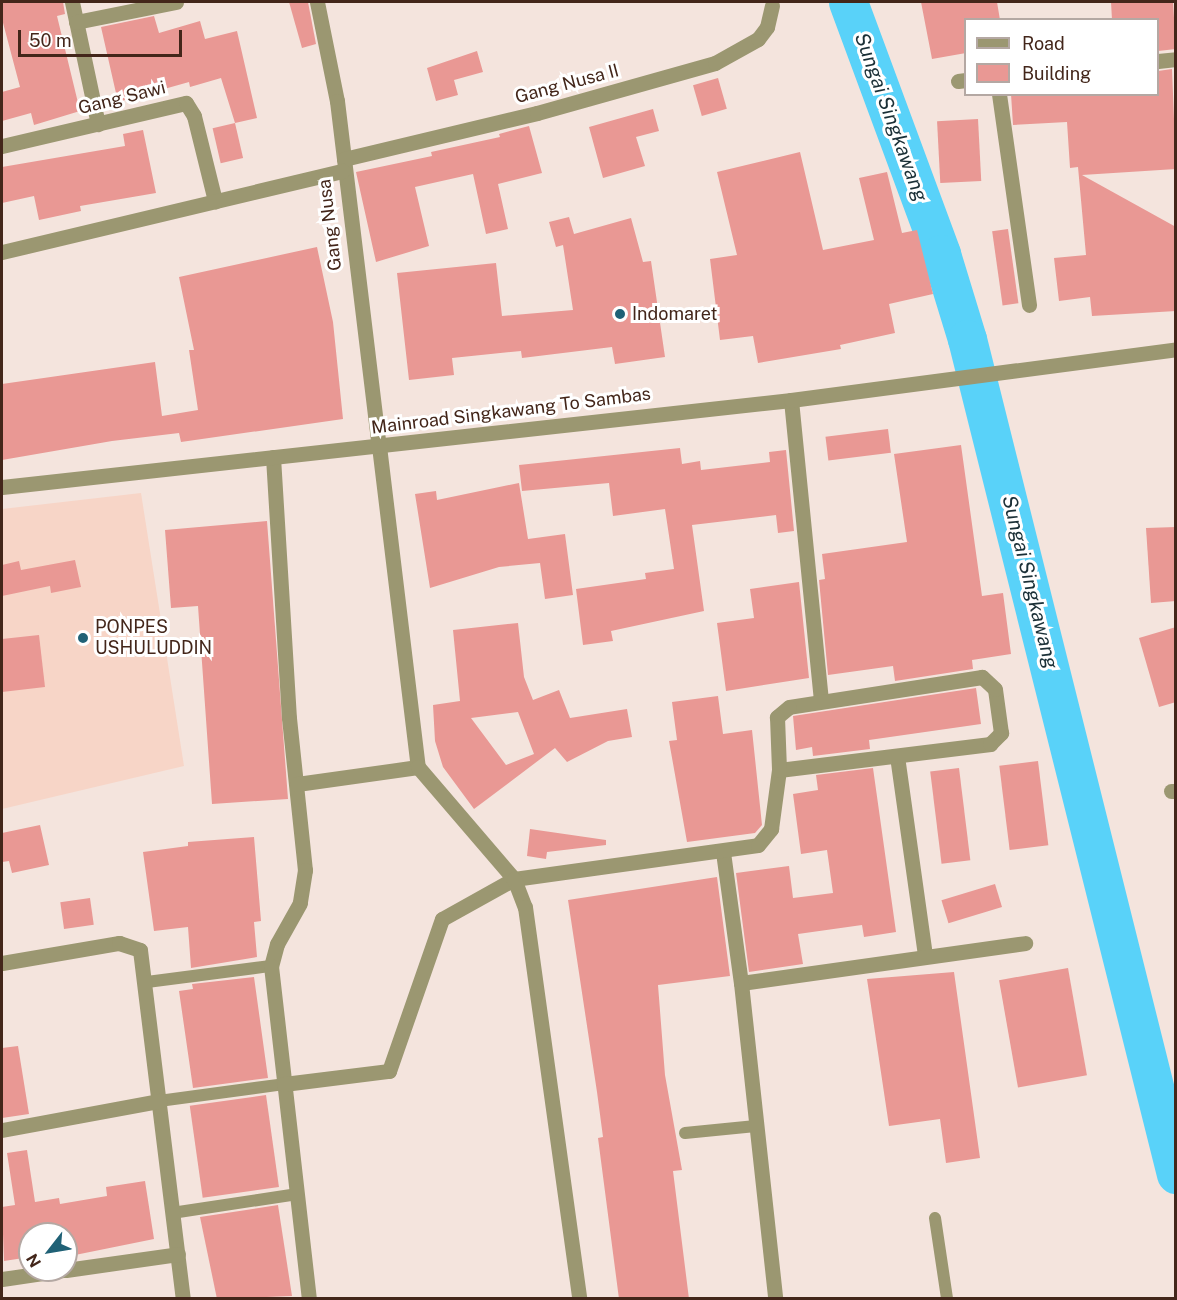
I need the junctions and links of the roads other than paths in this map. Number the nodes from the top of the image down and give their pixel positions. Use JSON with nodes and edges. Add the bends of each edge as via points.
{"nodes":[{"id":1,"x":72,"y":2,"type":"edge"},
{"id":2,"x":176,"y":2,"type":"edge"},
{"id":3,"x":316,"y":2,"type":"edge"},
{"id":4,"x":772,"y":6,"type":"dead end"},
{"id":5,"x":76,"y":22,"type":"junction"},
{"id":6,"x":1176,"y":59,"type":"edge"},
{"id":7,"x":1159,"y":61,"type":"edge"},
{"id":8,"x":999,"y":96,"type":"edge"},
{"id":9,"x":98,"y":124,"type":"junction"},
{"id":10,"x":2,"y":146,"type":"edge"},
{"id":11,"x":343,"y":165,"type":"junction"},
{"id":12,"x":215,"y":201,"type":"junction"},
{"id":13,"x":2,"y":252,"type":"edge"},
{"id":14,"x":1029,"y":305,"type":"dead end"},
{"id":15,"x":1176,"y":349,"type":"edge"},
{"id":16,"x":791,"y":400,"type":"junction"},
{"id":17,"x":379,"y":446,"type":"junction"},
{"id":18,"x":273,"y":458,"type":"junction"},
{"id":19,"x":2,"y":487,"type":"edge"},
{"id":20,"x":822,"y":700,"type":"junction"},
{"id":21,"x":897,"y":756,"type":"junction"},
{"id":22,"x":418,"y":767,"type":"junction"},
{"id":23,"x":779,"y":770,"type":"junction"},
{"id":24,"x":297,"y":784,"type":"junction"},
{"id":25,"x":723,"y":852,"type":"junction"},
{"id":26,"x":514,"y":879,"type":"junction"},
{"id":27,"x":1025,"y":943,"type":"dead end"},
{"id":28,"x":925,"y":955,"type":"junction"},
{"id":29,"x":2,"y":963,"type":"edge"},
{"id":30,"x":271,"y":966,"type":"junction"},
{"id":31,"x":147,"y":982,"type":"junction"},
{"id":32,"x":741,"y":983,"type":"junction"},
{"id":33,"x":284,"y":1084,"type":"junction"},
{"id":34,"x":159,"y":1101,"type":"junction"},
{"id":35,"x":756,"y":1126,"type":"junction"},
{"id":36,"x":2,"y":1130,"type":"edge"},
{"id":37,"x":686,"y":1133,"type":"dead end"},
{"id":38,"x":298,"y":1194,"type":"junction"},
{"id":39,"x":172,"y":1213,"type":"junction"},
{"id":40,"x":934,"y":1218,"type":"dead end"},
{"id":41,"x":178,"y":1254,"type":"junction"},
{"id":42,"x":78,"y":1268,"type":"edge"},
{"id":43,"x":18,"y":1277,"type":"edge"},
{"id":44,"x":2,"y":1279,"type":"edge"},
{"id":45,"x":183,"y":1299,"type":"edge"},
{"id":46,"x":309,"y":1299,"type":"edge"},
{"id":47,"x":579,"y":1299,"type":"edge"},
{"id":48,"x":776,"y":1299,"type":"edge"},
{"id":49,"x":947,"y":1299,"type":"edge"}],
"edges":[{"from":1,"to":5,"type":"street"},
{"from":2,"to":5,"type":"street"},
{"from":3,"to":11,"type":"street","name":"Gang Nusa","via":[[330,51]]},
{"from":4,"to":11,"type":"street","name":"Gang Nusa II","via":[[767,27],[758,39],[715,63]]},
{"from":5,"to":9,"type":"street"},
{"from":6,"to":7,"type":"street"},
{"from":8,"to":14,"type":"street"},
{"from":9,"to":10,"type":"street","name":"Gang Sawi"},
{"from":9,"to":12,"type":"street","name":"Gang Sawi","via":[[186,103],[194,116]]},
{"from":11,"to":12,"type":"street","name":"Gang Nusa II"},
{"from":11,"to":17,"type":"street","name":"Gang Nusa"},
{"from":12,"to":13,"type":"street","name":"Gang Nusa II"},
{"from":15,"to":16,"type":"street","name":"Mainroad Singkawang To Sambas"},
{"from":16,"to":17,"type":"street","name":"Mainroad Singkawang To Sambas"},
{"from":16,"to":20,"type":"street"},
{"from":17,"to":18,"type":"street","name":"Mainroad Singkawang To Sambas"},
{"from":17,"to":22,"type":"street","name":"Gang Nusa"},
{"from":18,"to":19,"type":"street","name":"Mainroad Singkawang To Sambas"},
{"from":18,"to":24,"type":"street","via":[[289,718]]},
{"from":20,"to":21,"type":"street","via":[[989,680],[995,689],[998,740]]},
{"from":20,"to":23,"type":"street","via":[[789,707],[777,717]]},
{"from":21,"to":23,"type":"street"},
{"from":21,"to":28,"type":"street"},
{"from":22,"to":24,"type":"street"},
{"from":22,"to":26,"type":"street"},
{"from":23,"to":25,"type":"street","via":[[767,837]]},
{"from":24,"to":30,"type":"street","via":[[305,870],[300,903],[277,944]]},
{"from":25,"to":26,"type":"street"},
{"from":25,"to":32,"type":"street"},
{"from":26,"to":33,"type":"street","via":[[442,919],[389,1071]]},
{"from":26,"to":47,"type":"street","via":[[534,957]]},
{"from":27,"to":28,"type":"street"},
{"from":28,"to":32,"type":"street"},
{"from":29,"to":31,"type":"street","via":[[129,944],[140,950]]},
{"from":30,"to":31,"type":"lane"},
{"from":30,"to":33,"type":"street"},
{"from":31,"to":34,"type":"street"},
{"from":32,"to":35,"type":"street"},
{"from":33,"to":34,"type":"lane"},
{"from":33,"to":38,"type":"street"},
{"from":34,"to":36,"type":"street"},
{"from":34,"to":39,"type":"street"},
{"from":35,"to":37,"type":"lane"},
{"from":35,"to":48,"type":"street"},
{"from":38,"to":39,"type":"lane"},
{"from":38,"to":46,"type":"street"},
{"from":39,"to":41,"type":"street"},
{"from":40,"to":49,"type":"lane"},
{"from":41,"to":42,"type":"street"},
{"from":41,"to":45,"type":"street"},
{"from":43,"to":44,"type":"street"}]}
